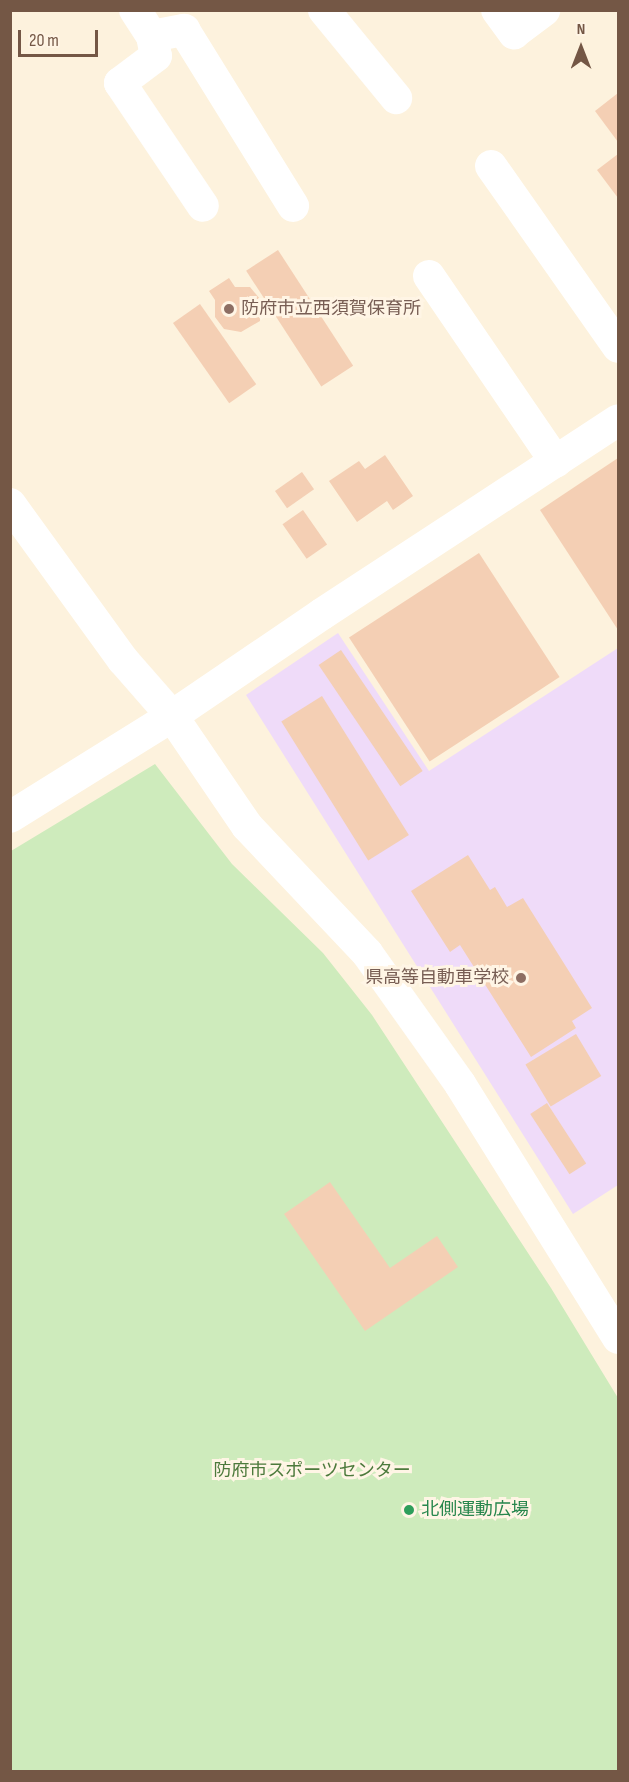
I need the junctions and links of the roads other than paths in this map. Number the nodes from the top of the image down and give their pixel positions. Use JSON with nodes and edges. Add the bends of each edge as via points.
{"nodes":[{"id":1,"x":324,"y":10,"type":"edge"},
{"id":2,"x":498,"y":10,"type":"edge"},
{"id":3,"x":544,"y":10,"type":"edge"},
{"id":4,"x":143,"y":23,"type":"edge"},
{"id":5,"x":396,"y":98,"type":"dead end"},
{"id":6,"x":491,"y":166,"type":"dead end"},
{"id":7,"x":203,"y":206,"type":"dead end"},
{"id":8,"x":294,"y":206,"type":"dead end"},
{"id":9,"x":429,"y":276,"type":"dead end"},
{"id":10,"x":618,"y":347,"type":"edge"},
{"id":11,"x":618,"y":420,"type":"edge"},
{"id":12,"x":556,"y":462,"type":"junction"},
{"id":13,"x":10,"y":504,"type":"edge"},
{"id":14,"x":172,"y":716,"type":"junction"},
{"id":15,"x":10,"y":817,"type":"edge"},
{"id":16,"x":618,"y":1338,"type":"edge"}],
"edges":[{"from":1,"to":5,"type":"street"},
{"from":2,"to":3,"type":"street","via":[[514,33]]},
{"from":4,"to":7,"type":"street","via":[[156,56],[120,83]]},
{"from":4,"to":8,"type":"street","via":[[184,30]]},
{"from":6,"to":10,"type":"street"},
{"from":9,"to":12,"type":"street"},
{"from":11,"to":12,"type":"street"},
{"from":12,"to":14,"type":"street"},
{"from":13,"to":14,"type":"street","via":[[123,660]]},
{"from":14,"to":15,"type":"street"},
{"from":14,"to":16,"type":"street","via":[[247,826],[367,953],[460,1084]]}]}
